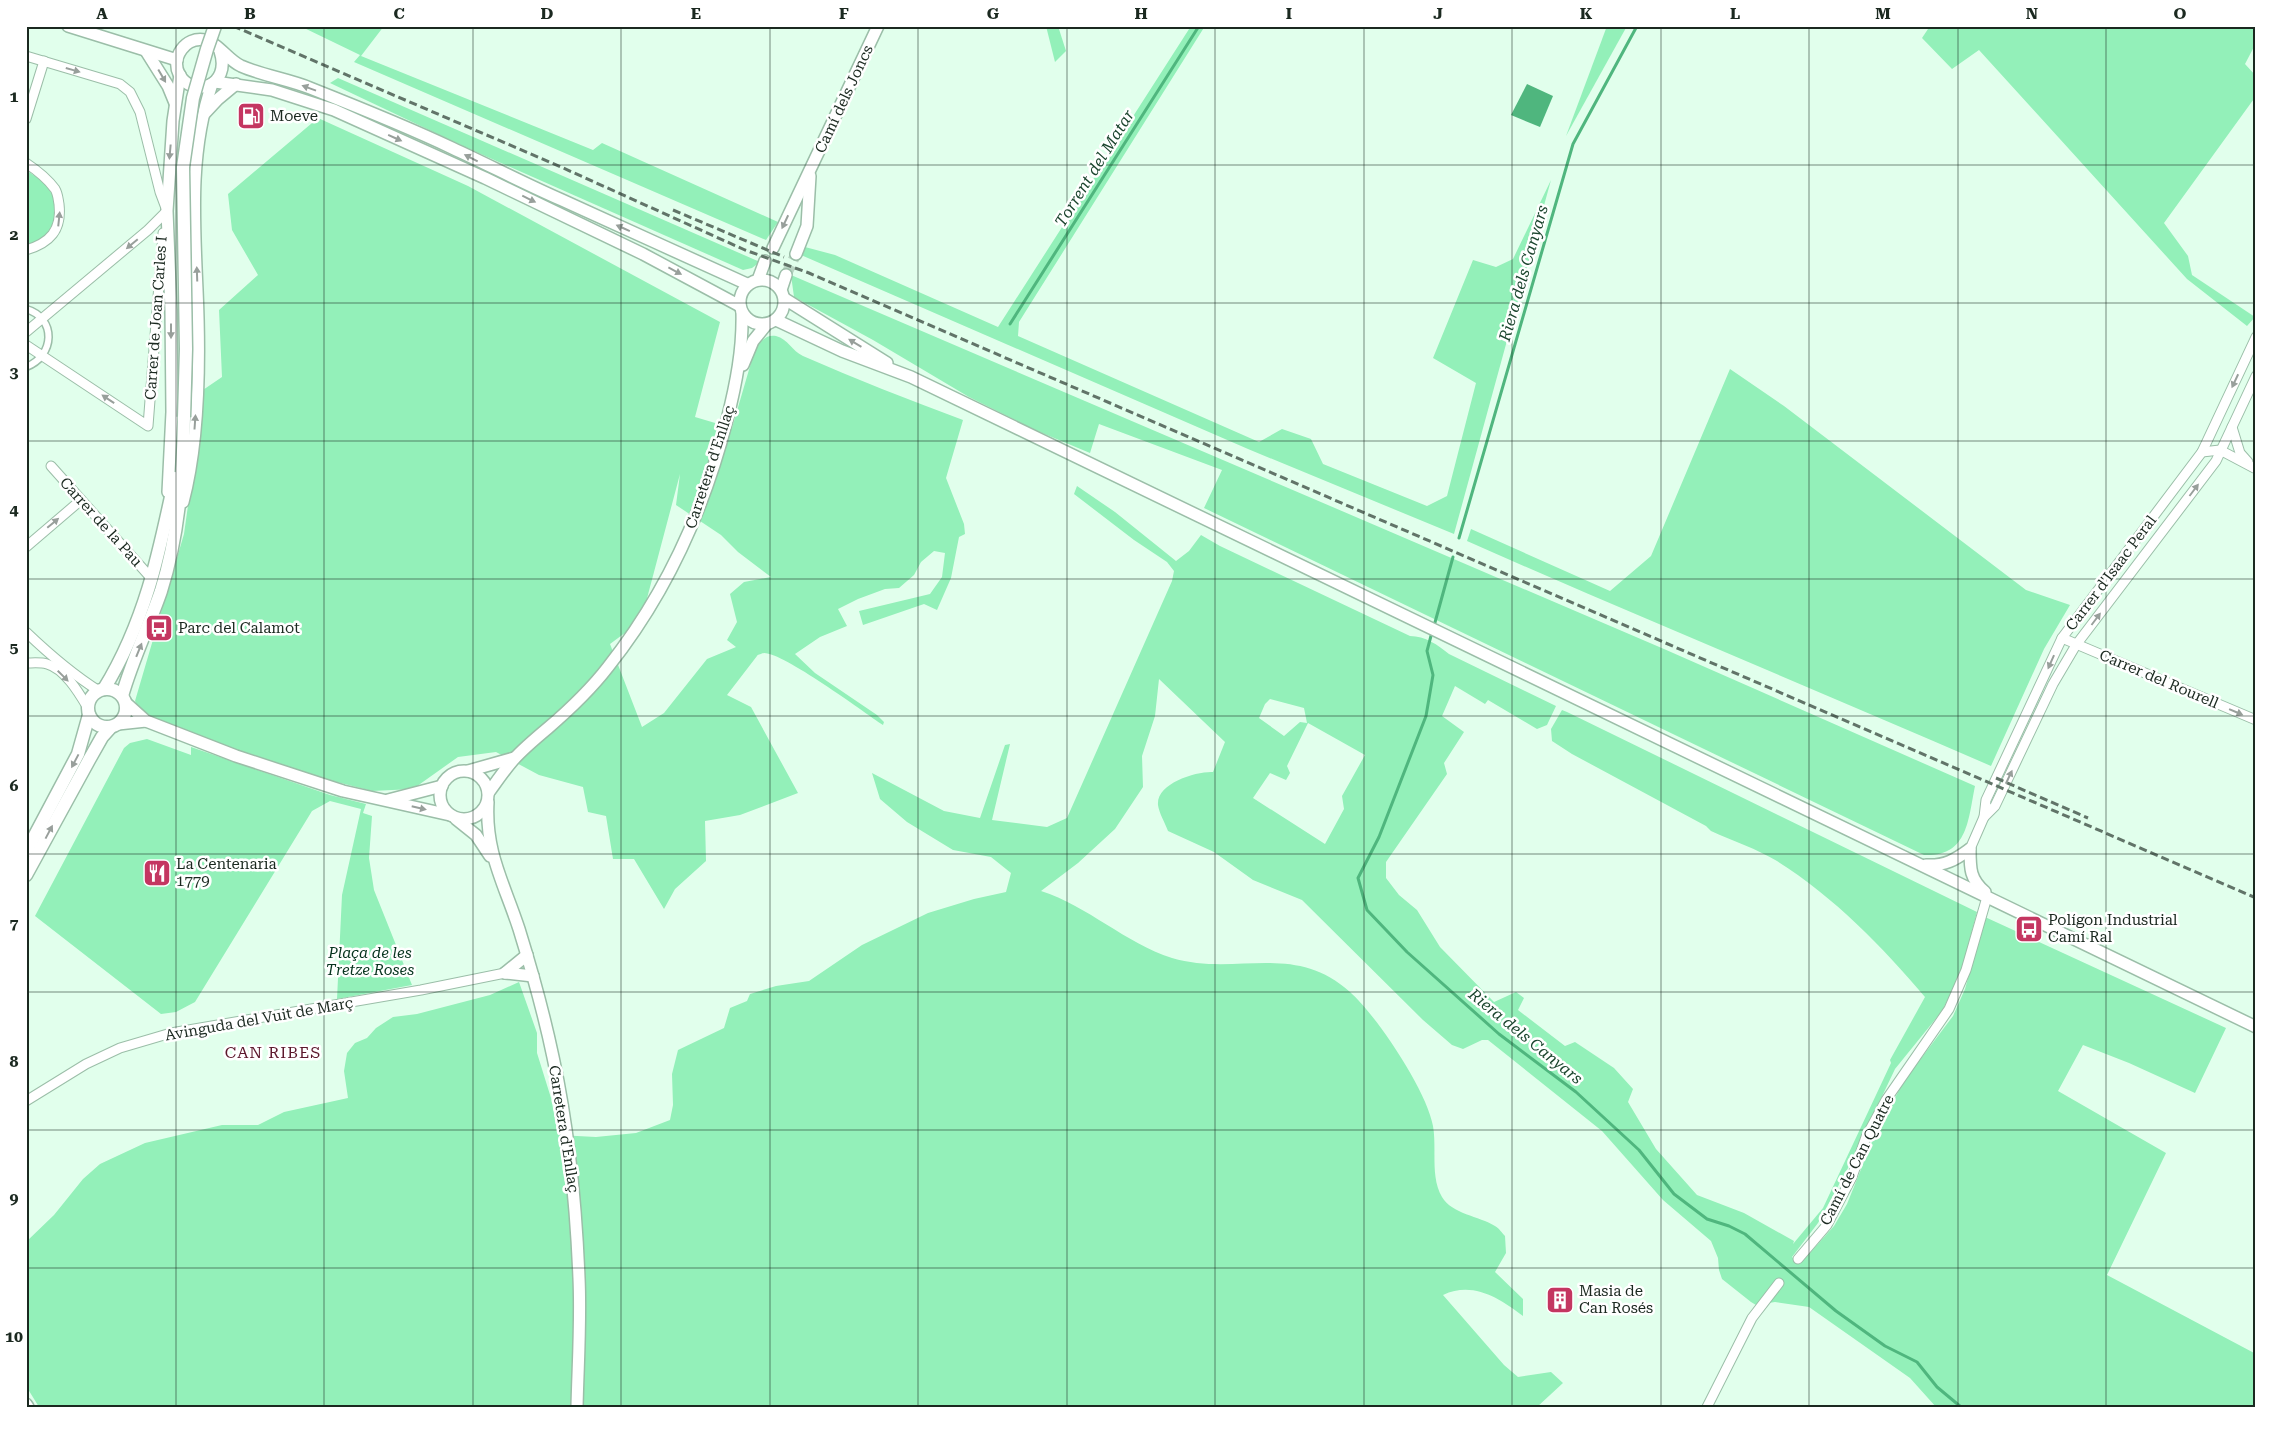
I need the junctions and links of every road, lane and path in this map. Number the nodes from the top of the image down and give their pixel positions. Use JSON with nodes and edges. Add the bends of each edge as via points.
{"nodes":[{"id":1,"x":68,"y":26,"type":"edge"},
{"id":2,"x":215,"y":26,"type":"edge"},
{"id":3,"x":878,"y":26,"type":"edge"},
{"id":4,"x":146,"y":51,"type":"junction"},
{"id":5,"x":220,"y":51,"type":"junction"},
{"id":6,"x":26,"y":56,"type":"edge"},
{"id":7,"x":177,"y":60,"type":"junction"},
{"id":8,"x":44,"y":61,"type":"junction"},
{"id":9,"x":180,"y":75,"type":"junction"},
{"id":10,"x":213,"y":83,"type":"junction"},
{"id":11,"x":236,"y":84,"type":"junction"},
{"id":12,"x":175,"y":103,"type":"junction"},
{"id":13,"x":204,"y":114,"type":"junction"},
{"id":14,"x":26,"y":119,"type":"edge"},
{"id":15,"x":152,"y":162,"type":"junction"},
{"id":16,"x":26,"y":164,"type":"edge"},
{"id":17,"x":194,"y":170,"type":"junction"},
{"id":18,"x":168,"y":172,"type":"junction"},
{"id":19,"x":810,"y":172,"type":"junction"},
{"id":20,"x":797,"y":197,"type":"junction"},
{"id":21,"x":166,"y":211,"type":"junction"},
{"id":22,"x":807,"y":226,"type":"junction"},
{"id":23,"x":773,"y":248,"type":"dead end"},
{"id":24,"x":26,"y":250,"type":"edge"},
{"id":25,"x":796,"y":254,"type":"tunnel mouth"},
{"id":26,"x":765,"y":262,"type":"dead end"},
{"id":27,"x":786,"y":275,"type":"tunnel mouth"},
{"id":28,"x":753,"y":282,"type":"junction"},
{"id":29,"x":783,"y":295,"type":"junction"},
{"id":30,"x":26,"y":309,"type":"edge"},
{"id":31,"x":741,"y":309,"type":"junction"},
{"id":32,"x":43,"y":318,"type":"junction"},
{"id":33,"x":771,"y":323,"type":"junction"},
{"id":34,"x":26,"y":332,"type":"edge"},
{"id":35,"x":2256,"y":337,"type":"edge"},
{"id":36,"x":26,"y":345,"type":"edge"},
{"id":37,"x":42,"y":356,"type":"junction"},
{"id":38,"x":26,"y":367,"type":"edge"},
{"id":39,"x":2256,"y":376,"type":"edge"},
{"id":40,"x":911,"y":377,"type":"junction"},
{"id":41,"x":736,"y":382,"type":"junction"},
{"id":42,"x":2232,"y":427,"type":"junction"},
{"id":43,"x":2220,"y":450,"type":"junction"},
{"id":44,"x":2202,"y":452,"type":"junction"},
{"id":45,"x":51,"y":466,"type":"dead end"},
{"id":46,"x":2255,"y":468,"type":"edge"},
{"id":47,"x":80,"y":500,"type":"junction"},
{"id":48,"x":172,"y":520,"type":"junction"},
{"id":49,"x":26,"y":546,"type":"edge"},
{"id":50,"x":152,"y":579,"type":"junction"},
{"id":51,"x":26,"y":632,"type":"edge"},
{"id":52,"x":2062,"y":638,"type":"junction"},
{"id":53,"x":2076,"y":645,"type":"junction"},
{"id":54,"x":48,"y":659,"type":"junction"},
{"id":55,"x":26,"y":663,"type":"edge"},
{"id":56,"x":102,"y":690,"type":"junction"},
{"id":57,"x":124,"y":700,"type":"junction"},
{"id":58,"x":88,"y":712,"type":"junction"},
{"id":59,"x":2256,"y":720,"type":"edge"},
{"id":60,"x":146,"y":721,"type":"junction"},
{"id":61,"x":114,"y":726,"type":"junction"},
{"id":62,"x":514,"y":758,"type":"junction"},
{"id":63,"x":468,"y":771,"type":"junction"},
{"id":64,"x":442,"y":786,"type":"junction"},
{"id":65,"x":489,"y":797,"type":"junction"},
{"id":66,"x":387,"y":800,"type":"junction"},
{"id":67,"x":453,"y":817,"type":"junction"},
{"id":68,"x":1984,"y":817,"type":"junction"},
{"id":69,"x":1970,"y":849,"type":"junction"},
{"id":70,"x":26,"y":852,"type":"edge"},
{"id":71,"x":493,"y":860,"type":"junction"},
{"id":72,"x":1923,"y":865,"type":"junction"},
{"id":73,"x":26,"y":875,"type":"edge"},
{"id":74,"x":1991,"y":899,"type":"junction"},
{"id":75,"x":527,"y":955,"type":"junction"},
{"id":76,"x":505,"y":973,"type":"junction"},
{"id":77,"x":533,"y":976,"type":"junction"},
{"id":78,"x":2256,"y":1027,"type":"edge"},
{"id":79,"x":26,"y":1100,"type":"edge"},
{"id":80,"x":1798,"y":1259,"type":"dead end"},
{"id":81,"x":1779,"y":1283,"type":"dead end"},
{"id":82,"x":577,"y":1407,"type":"edge"},
{"id":83,"x":1707,"y":1407,"type":"edge"}],
"edges":[{"from":1,"to":4,"type":"street"},
{"from":2,"to":48,"type":"main road","bridge":true,"via":[[193,98],[183,167],[184,416]]},
{"from":3,"to":19,"type":"street","name":"Camí dels Joncs"},
{"from":4,"to":7,"type":"street"},
{"from":4,"to":12,"type":"street","one_way":true},
{"from":5,"to":7,"type":"street","via":[[210,42],[197,40],[183,47]]},
{"from":5,"to":10,"type":"street","via":[[223,70]]},
{"from":28,"to":5,"type":"street","one_way":true,"via":[[404,126],[303,85],[239,65]]},
{"from":6,"to":8,"type":"street"},
{"from":7,"to":9,"type":"street"},
{"from":8,"to":14,"type":"street"},
{"from":8,"to":15,"type":"street","one_way":true,"via":[[120,84],[130,92],[140,112]]},
{"from":9,"to":10,"type":"street","via":[[198,87]]},
{"from":9,"to":12,"type":"street"},
{"from":10,"to":11,"type":"street"},
{"from":10,"to":13,"type":"street"},
{"from":11,"to":13,"type":"street"},
{"from":11,"to":31,"type":"street","one_way":true,"via":[[272,90],[334,110],[643,254]]},
{"from":12,"to":18,"type":"street","one_way":true},
{"from":13,"to":17,"type":"street"},
{"from":15,"to":18,"type":"street","via":[[160,171]]},
{"from":15,"to":21,"type":"street"},
{"from":24,"to":16,"type":"street","one_way":true,"via":[[48,239],[58,227],[60,212],[57,192],[44,175]]},
{"from":17,"to":18,"type":"street","via":[[189,173]]},
{"from":48,"to":17,"type":"street","one_way":true,"via":[[188,484],[197,393]]},
{"from":18,"to":21,"type":"street"},
{"from":19,"to":20,"type":"street","name":"Camí dels Joncs"},
{"from":19,"to":22,"type":"street","name":"Camí dels Joncs"},
{"from":20,"to":22,"type":"street"},
{"from":20,"to":23,"type":"street","name":"Camí dels Joncs","one_way":true},
{"from":21,"to":32,"type":"street","one_way":true,"via":[[148,230]]},
{"from":21,"to":37,"type":"street","name":"Carrer de Joan Carles I","one_way":true,"via":[[148,426]]},
{"from":21,"to":48,"type":"street","one_way":true,"via":[[171,310]]},
{"from":22,"to":25,"type":"street","name":"Camí dels Joncs"},
{"from":26,"to":28,"type":"street"},
{"from":27,"to":29,"type":"street"},
{"from":28,"to":29,"type":"street","via":[[772,282]]},
{"from":28,"to":31,"type":"street","via":[[741,294]]},
{"from":29,"to":33,"type":"street","via":[[783,311]]},
{"from":40,"to":29,"type":"street","one_way":true},
{"from":30,"to":32,"type":"street"},
{"from":31,"to":33,"type":"street","via":[[755,324]]},
{"from":31,"to":41,"type":"street","via":[[743,339]]},
{"from":32,"to":34,"type":"street"},
{"from":32,"to":37,"type":"street","via":[[49,340]]},
{"from":33,"to":40,"type":"street"},
{"from":33,"to":41,"type":"street","via":[[753,341]]},
{"from":35,"to":44,"type":"street","name":"Carrer d'Isaac Peral","one_way":true},
{"from":36,"to":37,"type":"street"},
{"from":37,"to":38,"type":"street"},
{"from":39,"to":42,"type":"street","name":"Carrer d'Isaac Peral"},
{"from":40,"to":72,"type":"street"},
{"from":41,"to":62,"type":"street","name":"Carretera d'Enllaç","via":[[706,490],[690,533],[669,574],[608,668]]},
{"from":42,"to":43,"type":"street","name":"Carrer d'Isaac Peral"},
{"from":42,"to":46,"type":"street","via":[[2240,454]]},
{"from":43,"to":44,"type":"street"},
{"from":43,"to":46,"type":"street"},
{"from":53,"to":43,"type":"street","name":"Carrer d'Isaac Peral","one_way":true,"via":[[2216,461]]},
{"from":44,"to":52,"type":"street","name":"Carrer d'Isaac Peral"},
{"from":45,"to":47,"type":"street","name":"Carrer de la Pau"},
{"from":49,"to":47,"type":"street","one_way":true},
{"from":47,"to":50,"type":"street","name":"Carrer de la Pau"},
{"from":48,"to":50,"type":"main road"},
{"from":57,"to":48,"type":"main road","one_way":true,"via":[[162,588]]},
{"from":50,"to":56,"type":"main road","via":[[127,649]]},
{"from":51,"to":54,"type":"street"},
{"from":52,"to":53,"type":"street","name":"Carrer del Rourell"},
{"from":52,"to":68,"type":"street","name":"Carrer d'Isaac Peral","one_way":true,"via":[[1986,800]]},
{"from":53,"to":59,"type":"street","name":"Carrer del Rourell","one_way":true},
{"from":68,"to":53,"type":"street","name":"Carrer d'Isaac Peral","one_way":true,"via":[[1995,806],[2053,684]]},
{"from":54,"to":55,"type":"street"},
{"from":54,"to":56,"type":"street","via":[[62,663],[80,679]]},
{"from":54,"to":58,"type":"street","one_way":true,"via":[[75,688]]},
{"from":56,"to":57,"type":"main road","via":[[116,691]]},
{"from":56,"to":58,"type":"main road","via":[[91,697]]},
{"from":57,"to":60,"type":"street"},
{"from":57,"to":61,"type":"main road","via":[[125,715]]},
{"from":58,"to":61,"type":"main road","via":[[98,725]]},
{"from":58,"to":70,"type":"main road","one_way":true,"via":[[78,754]]},
{"from":60,"to":61,"type":"street"},
{"from":60,"to":66,"type":"street","via":[[329,787]]},
{"from":73,"to":61,"type":"main road","one_way":true,"via":[[88,760],[102,737]]},
{"from":62,"to":63,"type":"street","name":"Carretera d'Enllaç"},
{"from":62,"to":65,"type":"street","name":"Carretera d'Enllaç"},
{"from":63,"to":64,"type":"street","via":[[452,774]]},
{"from":63,"to":65,"type":"street","via":[[482,778]]},
{"from":64,"to":66,"type":"street"},
{"from":64,"to":67,"type":"street","via":[[441,803]]},
{"from":65,"to":67,"type":"street","via":[[480,814],[472,819]]},
{"from":65,"to":71,"type":"street","name":"Carretera d'Enllaç","via":[[487,833]]},
{"from":66,"to":67,"type":"street","one_way":true},
{"from":67,"to":71,"type":"street","name":"Carretera d'Enllaç","via":[[476,836]]},
{"from":68,"to":69,"type":"street","name":"Carrer d'Isaac Peral"},
{"from":69,"to":72,"type":"street","via":[[1954,861],[1939,866]]},
{"from":69,"to":74,"type":"street","via":[[1970,868],[1975,884]]},
{"from":71,"to":75,"type":"street","name":"Carretera d'Enllaç"},
{"from":72,"to":74,"type":"street"},
{"from":74,"to":78,"type":"street"},
{"from":74,"to":80,"type":"street","name":"Camí de Can Quatre","via":[[1949,1009],[1886,1100],[1827,1225]]},
{"from":75,"to":76,"type":"street"},
{"from":75,"to":77,"type":"street","name":"Carretera d'Enllaç"},
{"from":76,"to":77,"type":"street"},
{"from":76,"to":79,"type":"street","name":"Avinguda del Vuit de Març","via":[[170,1033],[120,1048]]},
{"from":77,"to":82,"type":"street","name":"Carretera d'Enllaç","via":[[555,1066],[574,1191],[579,1280]]},
{"from":81,"to":83,"type":"street","via":[[1752,1318]]}]}
